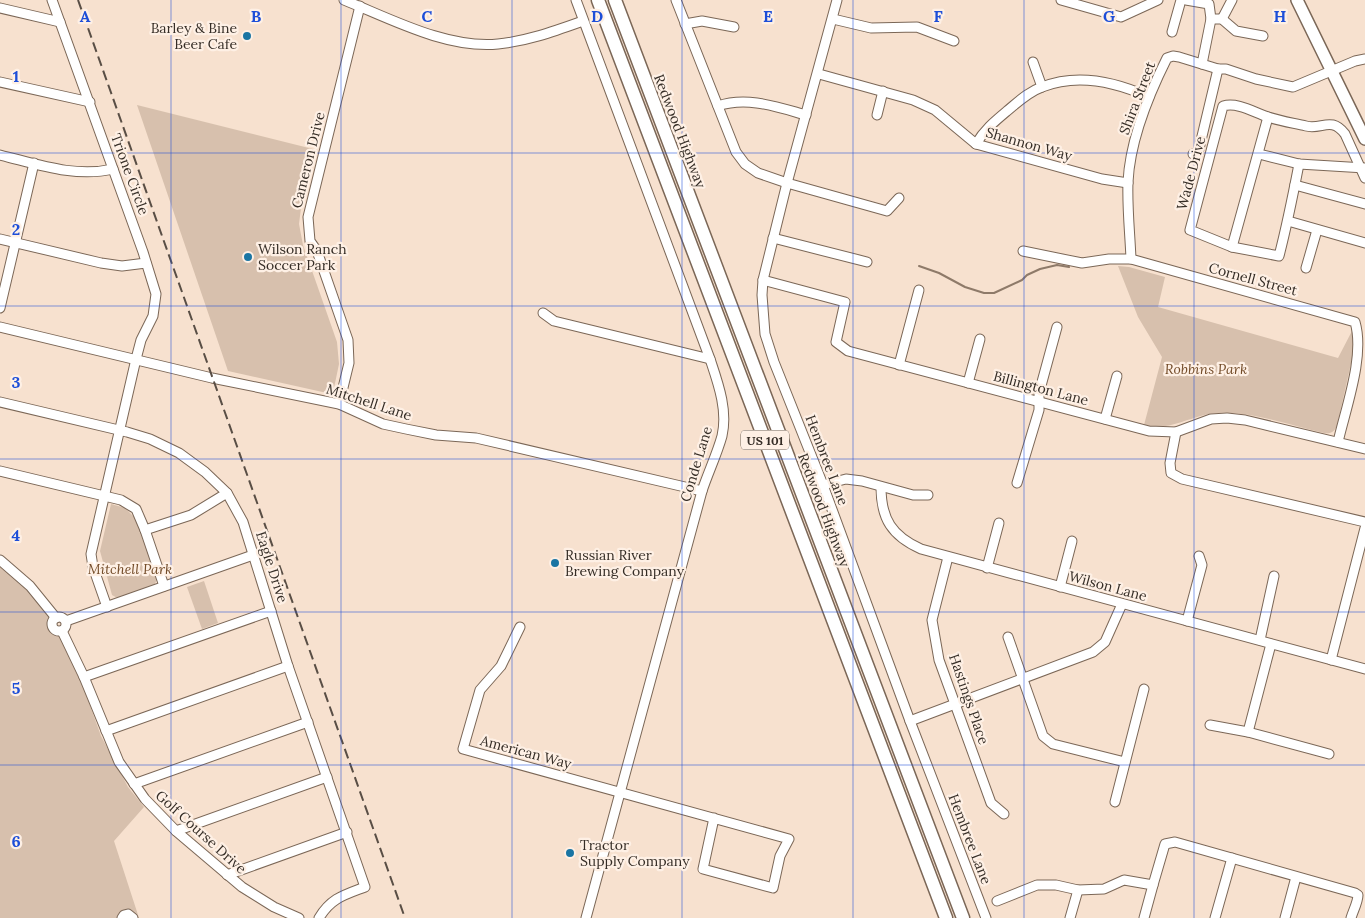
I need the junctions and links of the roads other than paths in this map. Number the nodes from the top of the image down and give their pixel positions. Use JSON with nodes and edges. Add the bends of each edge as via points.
{"nodes":[{"id":1,"x":52,"y":0,"type":"edge"},
{"id":2,"x":344,"y":0,"type":"edge"},
{"id":3,"x":576,"y":0,"type":"edge"},
{"id":4,"x":598,"y":0,"type":"edge"},
{"id":5,"x":614,"y":0,"type":"edge"},
{"id":6,"x":676,"y":0,"type":"edge"},
{"id":7,"x":838,"y":0,"type":"edge"},
{"id":8,"x":1061,"y":0,"type":"edge"},
{"id":9,"x":1158,"y":0,"type":"edge"},
{"id":10,"x":1181,"y":0,"type":"edge"},
{"id":11,"x":1186,"y":0,"type":"edge"},
{"id":12,"x":1232,"y":0,"type":"edge"},
{"id":13,"x":1297,"y":0,"type":"edge"},
{"id":14,"x":360,"y":6,"type":"junction"},
{"id":15,"x":0,"y":8,"type":"edge"},
{"id":16,"x":1211,"y":18,"type":"junction"},
{"id":17,"x":833,"y":19,"type":"junction"},
{"id":18,"x":1222,"y":19,"type":"junction"},
{"id":19,"x":583,"y":21,"type":"junction"},
{"id":20,"x":60,"y":22,"type":"junction"},
{"id":21,"x":685,"y":24,"type":"junction"},
{"id":22,"x":734,"y":27,"type":"dead end"},
{"id":23,"x":1172,"y":32,"type":"dead end"},
{"id":24,"x":1263,"y":36,"type":"dead end"},
{"id":25,"x":954,"y":41,"type":"dead end"},
{"id":26,"x":1365,"y":59,"type":"edge"},
{"id":27,"x":1033,"y":62,"type":"dead end"},
{"id":28,"x":1202,"y":64,"type":"junction"},
{"id":29,"x":1218,"y":69,"type":"junction"},
{"id":30,"x":1332,"y":72,"type":"junction"},
{"id":31,"x":818,"y":74,"type":"junction"},
{"id":32,"x":0,"y":82,"type":"edge"},
{"id":33,"x":1042,"y":87,"type":"junction"},
{"id":34,"x":884,"y":91,"type":"junction"},
{"id":35,"x":1149,"y":97,"type":"junction"},
{"id":36,"x":90,"y":102,"type":"junction"},
{"id":37,"x":718,"y":106,"type":"junction"},
{"id":38,"x":806,"y":115,"type":"junction"},
{"id":39,"x":877,"y":115,"type":"dead end"},
{"id":40,"x":1268,"y":117,"type":"junction"},
{"id":41,"x":1365,"y":139,"type":"edge"},
{"id":42,"x":976,"y":144,"type":"junction"},
{"id":43,"x":1193,"y":154,"type":"dead end"},
{"id":44,"x":1259,"y":154,"type":"junction"},
{"id":45,"x":0,"y":155,"type":"edge"},
{"id":46,"x":34,"y":163,"type":"junction"},
{"id":47,"x":1299,"y":164,"type":"junction"},
{"id":48,"x":113,"y":169,"type":"junction"},
{"id":49,"x":1364,"y":171,"type":"edge"},
{"id":50,"x":787,"y":183,"type":"junction"},
{"id":51,"x":1128,"y":183,"type":"junction"},
{"id":52,"x":1295,"y":185,"type":"junction"},
{"id":53,"x":899,"y":198,"type":"dead end"},
{"id":54,"x":1365,"y":204,"type":"edge"},
{"id":55,"x":1288,"y":221,"type":"junction"},
{"id":56,"x":1317,"y":230,"type":"junction"},
{"id":57,"x":774,"y":238,"type":"junction"},
{"id":58,"x":0,"y":239,"type":"edge"},
{"id":59,"x":15,"y":243,"type":"junction"},
{"id":60,"x":1365,"y":243,"type":"edge"},
{"id":61,"x":1232,"y":247,"type":"junction"},
{"id":62,"x":1023,"y":251,"type":"dead end"},
{"id":63,"x":1131,"y":259,"type":"junction"},
{"id":64,"x":146,"y":262,"type":"junction"},
{"id":65,"x":867,"y":262,"type":"dead end"},
{"id":66,"x":1306,"y":268,"type":"dead end"},
{"id":67,"x":763,"y":280,"type":"junction"},
{"id":68,"x":919,"y":290,"type":"dead end"},
{"id":69,"x":0,"y":308,"type":"edge"},
{"id":70,"x":543,"y":313,"type":"dead end"},
{"id":71,"x":0,"y":327,"type":"edge"},
{"id":72,"x":1057,"y":327,"type":"dead end"},
{"id":73,"x":980,"y":339,"type":"dead end"},
{"id":74,"x":136,"y":358,"type":"junction"},
{"id":75,"x":710,"y":359,"type":"junction"},
{"id":76,"x":899,"y":365,"type":"junction"},
{"id":77,"x":1117,"y":376,"type":"dead end"},
{"id":78,"x":968,"y":383,"type":"junction"},
{"id":79,"x":0,"y":402,"type":"edge"},
{"id":80,"x":1038,"y":402,"type":"junction"},
{"id":81,"x":339,"y":404,"type":"junction"},
{"id":82,"x":1105,"y":420,"type":"junction"},
{"id":83,"x":120,"y":430,"type":"junction"},
{"id":84,"x":1176,"y":432,"type":"junction"},
{"id":85,"x":1338,"y":442,"type":"junction"},
{"id":86,"x":1365,"y":449,"type":"edge"},
{"id":87,"x":0,"y":471,"type":"edge"},
{"id":88,"x":1017,"y":483,"type":"dead end"},
{"id":89,"x":823,"y":485,"type":"junction"},
{"id":90,"x":881,"y":487,"type":"junction"},
{"id":91,"x":702,"y":491,"type":"junction"},
{"id":92,"x":227,"y":493,"type":"junction"},
{"id":93,"x":928,"y":495,"type":"dead end"},
{"id":94,"x":104,"y":496,"type":"junction"},
{"id":95,"x":1365,"y":522,"type":"edge"},
{"id":96,"x":999,"y":523,"type":"dead end"},
{"id":97,"x":1365,"y":528,"type":"edge"},
{"id":98,"x":145,"y":530,"type":"junction"},
{"id":99,"x":1072,"y":542,"type":"dead end"},
{"id":100,"x":253,"y":555,"type":"junction"},
{"id":101,"x":1199,"y":556,"type":"dead end"},
{"id":102,"x":948,"y":557,"type":"junction"},
{"id":103,"x":0,"y":560,"type":"edge"},
{"id":104,"x":987,"y":568,"type":"junction"},
{"id":105,"x":1274,"y":576,"type":"dead end"},
{"id":106,"x":164,"y":586,"type":"junction"},
{"id":107,"x":1060,"y":587,"type":"junction"},
{"id":108,"x":1122,"y":604,"type":"junction"},
{"id":109,"x":107,"y":607,"type":"junction"},
{"id":110,"x":271,"y":611,"type":"junction"},
{"id":111,"x":56,"y":618,"type":"junction"},
{"id":112,"x":66,"y":621,"type":"junction"},
{"id":113,"x":1187,"y":621,"type":"junction"},
{"id":114,"x":520,"y":627,"type":"dead end"},
{"id":115,"x":62,"y":631,"type":"junction"},
{"id":116,"x":1008,"y":637,"type":"dead end"},
{"id":117,"x":1260,"y":640,"type":"junction"},
{"id":118,"x":1271,"y":644,"type":"junction"},
{"id":119,"x":1331,"y":660,"type":"junction"},
{"id":120,"x":288,"y":666,"type":"junction"},
{"id":121,"x":1365,"y":669,"type":"edge"},
{"id":122,"x":84,"y":677,"type":"junction"},
{"id":123,"x":1023,"y":678,"type":"junction"},
{"id":124,"x":1144,"y":689,"type":"dead end"},
{"id":125,"x":956,"y":704,"type":"junction"},
{"id":126,"x":910,"y":721,"type":"junction"},
{"id":127,"x":308,"y":722,"type":"junction"},
{"id":128,"x":1210,"y":724,"type":"dead end"},
{"id":129,"x":106,"y":731,"type":"junction"},
{"id":130,"x":1248,"y":732,"type":"junction"},
{"id":131,"x":1329,"y":754,"type":"dead end"},
{"id":132,"x":1125,"y":762,"type":"junction"},
{"id":133,"x":327,"y":777,"type":"junction"},
{"id":134,"x":134,"y":784,"type":"junction"},
{"id":135,"x":620,"y":793,"type":"junction"},
{"id":136,"x":1115,"y":802,"type":"dead end"},
{"id":137,"x":1004,"y":814,"type":"dead end"},
{"id":138,"x":714,"y":818,"type":"junction"},
{"id":139,"x":176,"y":831,"type":"junction"},
{"id":140,"x":347,"y":832,"type":"junction"},
{"id":141,"x":1232,"y":858,"type":"junction"},
{"id":142,"x":227,"y":875,"type":"junction"},
{"id":143,"x":1296,"y":877,"type":"junction"},
{"id":144,"x":1153,"y":885,"type":"junction"},
{"id":145,"x":1078,"y":890,"type":"junction"},
{"id":146,"x":997,"y":901,"type":"dead end"},
{"id":147,"x":122,"y":918,"type":"edge"},
{"id":148,"x":133,"y":918,"type":"edge"},
{"id":149,"x":299,"y":918,"type":"edge"},
{"id":150,"x":314,"y":918,"type":"edge"},
{"id":151,"x":319,"y":918,"type":"edge"},
{"id":152,"x":586,"y":918,"type":"edge"},
{"id":153,"x":946,"y":918,"type":"edge"},
{"id":154,"x":963,"y":918,"type":"edge"},
{"id":155,"x":986,"y":918,"type":"edge"},
{"id":156,"x":1070,"y":918,"type":"edge"},
{"id":157,"x":1144,"y":918,"type":"edge"},
{"id":158,"x":1215,"y":918,"type":"edge"},
{"id":159,"x":1285,"y":918,"type":"edge"},
{"id":160,"x":1351,"y":918,"type":"edge"}],
"edges":[{"from":1,"to":20,"type":"street","name":"Trione Circle"},
{"from":2,"to":14,"type":"street"},
{"from":3,"to":19,"type":"street","name":"Conde Lane"},
{"from":4,"to":153,"type":"highway","number":"US 101"},
{"from":5,"to":154,"type":"highway","name":"Redwood Highway","number":"US 101"},
{"from":6,"to":21,"type":"street"},
{"from":7,"to":17,"type":"street","name":"Hembree Lane"},
{"from":8,"to":9,"type":"street","via":[[1121,17]]},
{"from":10,"to":23,"type":"street"},
{"from":11,"to":16,"type":"street","via":[[1209,4]]},
{"from":12,"to":18,"type":"street"},
{"from":13,"to":30,"type":"main road"},
{"from":14,"to":19,"type":"street","via":[[440,37],[476,44],[536,37]]},
{"from":14,"to":81,"type":"street","name":"Cameron Drive","via":[[308,217],[310,241],[317,251],[348,340],[349,362]]},
{"from":15,"to":20,"type":"street"},
{"from":16,"to":18,"type":"street"},
{"from":16,"to":28,"type":"street"},
{"from":17,"to":25,"type":"street","via":[[871,28],[917,27]]},
{"from":17,"to":31,"type":"street","name":"Hembree Lane"},
{"from":18,"to":24,"type":"street","via":[[1236,31]]},
{"from":19,"to":75,"type":"street","name":"Conde Lane"},
{"from":20,"to":36,"type":"street","name":"Trione Circle"},
{"from":21,"to":22,"type":"street","via":[[702,21]]},
{"from":21,"to":37,"type":"street"},
{"from":26,"to":30,"type":"street","name":"Shira Street"},
{"from":27,"to":33,"type":"street"},
{"from":28,"to":29,"type":"street","name":"Shira Street"},
{"from":28,"to":35,"type":"street","name":"Shira Street","via":[[1180,57],[1167,58]]},
{"from":29,"to":30,"type":"street","name":"Shira Street","via":[[1292,87]]},
{"from":29,"to":43,"type":"street","via":[[1201,144],[1198,153]]},
{"from":30,"to":41,"type":"main road"},
{"from":31,"to":34,"type":"street","name":"Shannon Way"},
{"from":31,"to":38,"type":"street","name":"Hembree Lane"},
{"from":32,"to":36,"type":"street"},
{"from":33,"to":35,"type":"street","via":[[1087,80],[1118,85]]},
{"from":33,"to":42,"type":"street","via":[[1023,97],[987,128]]},
{"from":34,"to":39,"type":"street"},
{"from":34,"to":42,"type":"street","name":"Shannon Way","via":[[935,110]]},
{"from":35,"to":51,"type":"street","name":"Shira Street","via":[[1132,152]]},
{"from":36,"to":48,"type":"street","name":"Trione Circle"},
{"from":37,"to":38,"type":"street","via":[[740,101],[755,102]]},
{"from":37,"to":50,"type":"street","via":[[736,152],[745,164],[758,173]]},
{"from":38,"to":50,"type":"street","name":"Hembree Lane"},
{"from":40,"to":44,"type":"street"},
{"from":40,"to":49,"type":"street","name":"Wade Drive","via":[[1310,127],[1334,124],[1345,134]]},
{"from":40,"to":61,"type":"street","name":"Wade Drive","via":[[1236,105],[1223,106],[1190,230]]},
{"from":42,"to":51,"type":"street","name":"Shannon Way","via":[[1102,179]]},
{"from":44,"to":47,"type":"street"},
{"from":44,"to":61,"type":"street"},
{"from":45,"to":46,"type":"street"},
{"from":46,"to":48,"type":"street","via":[[78,173]]},
{"from":46,"to":59,"type":"street"},
{"from":47,"to":49,"type":"street"},
{"from":47,"to":52,"type":"street","name":"Wade Drive"},
{"from":48,"to":64,"type":"street","name":"Trione Circle"},
{"from":50,"to":53,"type":"street","via":[[886,210]]},
{"from":50,"to":57,"type":"street","name":"Hembree Lane"},
{"from":51,"to":63,"type":"street","name":"Shira Street"},
{"from":52,"to":54,"type":"street"},
{"from":52,"to":55,"type":"street","name":"Wade Drive"},
{"from":55,"to":56,"type":"street"},
{"from":55,"to":61,"type":"street","name":"Wade Drive","via":[[1279,256]]},
{"from":56,"to":60,"type":"street"},
{"from":56,"to":66,"type":"street"},
{"from":57,"to":65,"type":"street"},
{"from":57,"to":67,"type":"street","name":"Hembree Lane"},
{"from":58,"to":59,"type":"street"},
{"from":59,"to":64,"type":"street","via":[[101,264],[122,266]]},
{"from":59,"to":69,"type":"street"},
{"from":62,"to":63,"type":"street","name":"Cornell Street","via":[[1082,263]]},
{"from":63,"to":85,"type":"street","name":"Cornell Street","via":[[1355,322],[1359,335],[1356,362]]},
{"from":64,"to":74,"type":"street","name":"Trione Circle","via":[[156,294],[153,316]]},
{"from":67,"to":76,"type":"street","name":"Billington Lane","via":[[845,302],[836,342],[848,351]]},
{"from":67,"to":89,"type":"street","name":"Hembree Lane","via":[[765,334]]},
{"from":68,"to":76,"type":"street"},
{"from":70,"to":75,"type":"street","via":[[554,320]]},
{"from":71,"to":74,"type":"street","name":"Mitchell Lane"},
{"from":72,"to":80,"type":"street"},
{"from":73,"to":78,"type":"street"},
{"from":74,"to":81,"type":"street","name":"Mitchell Lane","via":[[212,378]]},
{"from":74,"to":83,"type":"street","name":"Trione Circle"},
{"from":75,"to":91,"type":"street","name":"Conde Lane","via":[[719,385],[723,420],[722,435]]},
{"from":76,"to":78,"type":"street","name":"Billington Lane"},
{"from":77,"to":82,"type":"street"},
{"from":78,"to":80,"type":"street","name":"Billington Lane"},
{"from":79,"to":83,"type":"street","name":"Eagle Drive"},
{"from":80,"to":82,"type":"street","name":"Billington Lane"},
{"from":80,"to":88,"type":"street","via":[[1039,410]]},
{"from":81,"to":91,"type":"street","name":"Mitchell Lane","via":[[384,424],[436,435],[476,438]]},
{"from":82,"to":84,"type":"street","name":"Billington Lane","via":[[1149,431]]},
{"from":83,"to":92,"type":"street","name":"Eagle Drive","via":[[150,439],[179,453]]},
{"from":83,"to":94,"type":"street","name":"Trione Circle"},
{"from":84,"to":85,"type":"street","name":"Billington Lane","via":[[1212,419],[1227,418]]},
{"from":84,"to":95,"type":"street","via":[[1171,473],[1182,479]]},
{"from":85,"to":86,"type":"street","name":"Billington Lane"},
{"from":87,"to":94,"type":"street"},
{"from":89,"to":90,"type":"street","via":[[846,479]]},
{"from":89,"to":126,"type":"street","name":"Hembree Lane"},
{"from":90,"to":93,"type":"street","via":[[913,495]]},
{"from":90,"to":102,"type":"street","name":"Wilson Lane","via":[[884,515],[895,533],[907,543]]},
{"from":91,"to":135,"type":"street","name":"Conde Lane"},
{"from":92,"to":98,"type":"street","via":[[191,515]]},
{"from":92,"to":100,"type":"street","name":"Eagle Drive","via":[[243,522]]},
{"from":94,"to":98,"type":"street","via":[[121,500],[136,509]]},
{"from":94,"to":109,"type":"street","name":"Trione Circle","via":[[91,554]]},
{"from":96,"to":104,"type":"street"},
{"from":97,"to":119,"type":"street"},
{"from":98,"to":106,"type":"street"},
{"from":99,"to":107,"type":"street"},
{"from":100,"to":106,"type":"street"},
{"from":100,"to":110,"type":"street","name":"Eagle Drive"},
{"from":101,"to":113,"type":"street","via":[[1202,565]]},
{"from":102,"to":104,"type":"street","name":"Wilson Lane"},
{"from":102,"to":125,"type":"street","name":"Hastings Place","via":[[932,620],[939,660]]},
{"from":103,"to":111,"type":"street","via":[[30,586]]},
{"from":104,"to":107,"type":"street","name":"Wilson Lane"},
{"from":105,"to":117,"type":"street"},
{"from":106,"to":109,"type":"street"},
{"from":107,"to":108,"type":"street","name":"Wilson Lane"},
{"from":108,"to":113,"type":"street","name":"Wilson Lane"},
{"from":108,"to":123,"type":"street","via":[[1105,642],[1093,652]]},
{"from":109,"to":112,"type":"street"},
{"from":110,"to":120,"type":"street","name":"Eagle Drive"},
{"from":110,"to":122,"type":"street"},
{"from":111,"to":112,"type":"street"},
{"from":111,"to":115,"type":"street","via":[[52,626]]},
{"from":112,"to":115,"type":"street","via":[[66,628]]},
{"from":113,"to":117,"type":"street","name":"Wilson Lane"},
{"from":114,"to":135,"type":"street","name":"American Way","via":[[501,666],[480,690],[463,749]]},
{"from":115,"to":122,"type":"street","name":"Golf Course Drive"},
{"from":116,"to":123,"type":"street"},
{"from":117,"to":118,"type":"street","name":"Wilson Lane"},
{"from":118,"to":119,"type":"street","name":"Wilson Lane"},
{"from":118,"to":130,"type":"street"},
{"from":119,"to":121,"type":"street","name":"Wilson Lane"},
{"from":120,"to":127,"type":"street","name":"Eagle Drive"},
{"from":120,"to":129,"type":"street"},
{"from":122,"to":129,"type":"street","name":"Golf Course Drive"},
{"from":123,"to":125,"type":"street"},
{"from":123,"to":132,"type":"street","via":[[1043,736],[1053,744]]},
{"from":124,"to":132,"type":"street"},
{"from":125,"to":126,"type":"street"},
{"from":125,"to":137,"type":"street","name":"Hastings Place","via":[[991,803]]},
{"from":126,"to":155,"type":"street","name":"Hembree Lane"},
{"from":127,"to":133,"type":"street","name":"Eagle Drive"},
{"from":127,"to":134,"type":"street"},
{"from":128,"to":130,"type":"street"},
{"from":129,"to":134,"type":"street","name":"Golf Course Drive","via":[[119,762]]},
{"from":130,"to":131,"type":"street"},
{"from":132,"to":136,"type":"street"},
{"from":133,"to":139,"type":"street"},
{"from":133,"to":140,"type":"street","name":"Eagle Drive"},
{"from":134,"to":139,"type":"street","name":"Golf Course Drive"},
{"from":135,"to":138,"type":"street","name":"American Way"},
{"from":135,"to":152,"type":"street","name":"Conde Lane"},
{"from":138,"to":138,"type":"street","name":"American Way","via":[[789,838],[780,856],[772,888],[703,869]]},
{"from":139,"to":142,"type":"street","name":"Golf Course Drive"},
{"from":140,"to":142,"type":"street"},
{"from":140,"to":151,"type":"street","name":"Eagle Drive","via":[[365,887],[339,896]]},
{"from":141,"to":143,"type":"street"},
{"from":141,"to":144,"type":"street","via":[[1169,842],[1165,844]]},
{"from":141,"to":158,"type":"street"},
{"from":142,"to":149,"type":"street","name":"Golf Course Drive","via":[[274,908]]},
{"from":143,"to":159,"type":"street"},
{"from":143,"to":160,"type":"street","via":[[1358,895]]},
{"from":144,"to":145,"type":"street","via":[[1124,880],[1104,889]]},
{"from":144,"to":157,"type":"street"},
{"from":145,"to":146,"type":"street","via":[[1037,885]]},
{"from":145,"to":156,"type":"street"},
{"from":147,"to":148,"type":"street","via":[[128,914]]},
{"from":150,"to":151,"type":"street"}]}
